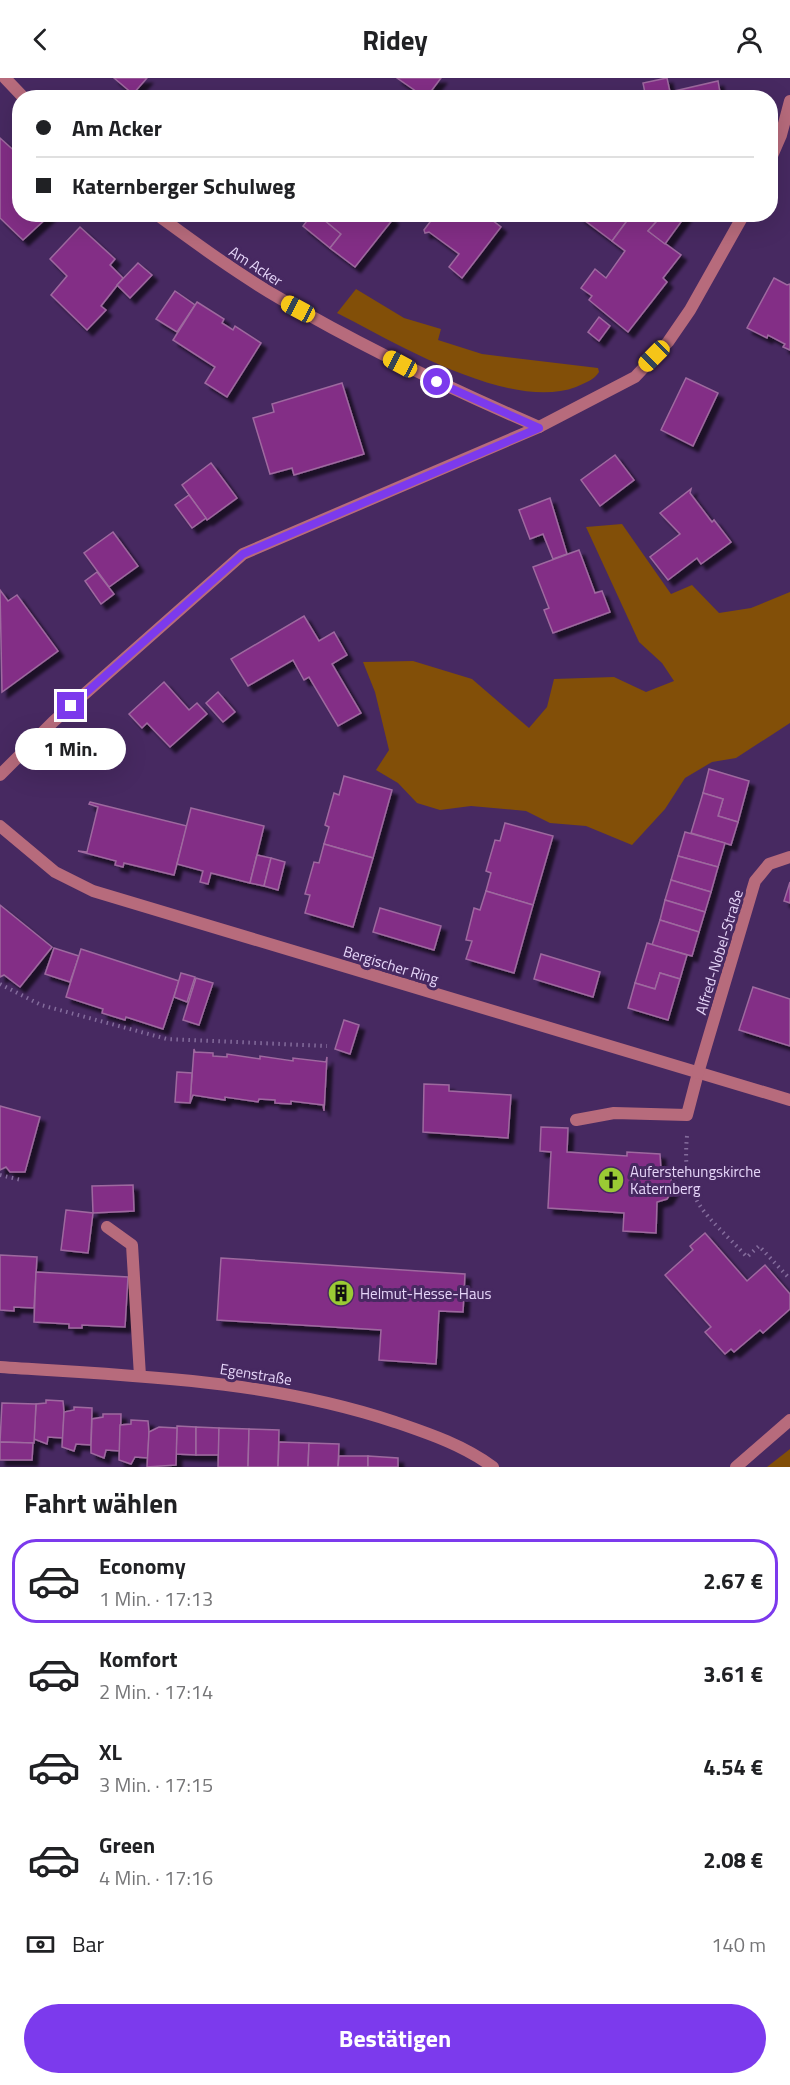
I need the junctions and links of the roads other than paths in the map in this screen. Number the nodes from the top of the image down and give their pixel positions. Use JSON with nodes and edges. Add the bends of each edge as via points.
{"nodes":[{"id":1,"x":5,"y":78,"type":"edge"},
{"id":2,"x":16,"y":90,"type":"edge"},
{"id":3,"x":790,"y":101,"type":"edge"},
{"id":4,"x":778,"y":142,"type":"edge"},
{"id":5,"x":167,"y":222,"type":"edge"},
{"id":6,"x":740,"y":222,"type":"edge"},
{"id":7,"x":539,"y":428,"type":"junction"},
{"id":8,"x":0,"y":775,"type":"edge"},
{"id":9,"x":0,"y":826,"type":"edge"},
{"id":10,"x":790,"y":857,"type":"edge"},
{"id":11,"x":698,"y":1073,"type":"junction"},
{"id":12,"x":790,"y":1101,"type":"edge"},
{"id":13,"x":576,"y":1120,"type":"dead end"},
{"id":14,"x":107,"y":1227,"type":"dead end"},
{"id":15,"x":0,"y":1367,"type":"edge"},
{"id":16,"x":140,"y":1376,"type":"junction"},
{"id":17,"x":790,"y":1420,"type":"edge"},
{"id":18,"x":493,"y":1467,"type":"edge"},
{"id":19,"x":736,"y":1467,"type":"edge"}],
"edges":[{"from":1,"to":2,"type":"street"},
{"from":3,"to":4,"type":"street"},
{"from":5,"to":7,"type":"street","name":"Am Acker","via":[[281,300],[400,364]]},
{"from":6,"to":7,"type":"street","via":[[668,342],[634,376]]},
{"from":7,"to":8,"type":"street","via":[[243,554],[54,721]]},
{"from":9,"to":11,"type":"street","name":"Bergischer Ring","via":[[55,872],[93,891]]},
{"from":10,"to":11,"type":"street","name":"Alfred-Nobel-Straße","via":[[769,864],[755,881]]},
{"from":11,"to":12,"type":"street","name":"Bergischer Ring"},
{"from":11,"to":13,"type":"street","name":"Alfred-Nobel-Straße","via":[[687,1114],[614,1113]]},
{"from":14,"to":16,"type":"street","via":[[132,1245]]},
{"from":15,"to":16,"type":"street","name":"Egenstraße"},
{"from":16,"to":18,"type":"street","name":"Egenstraße","via":[[262,1388],[356,1409],[439,1437]]},
{"from":17,"to":19,"type":"street"}]}
